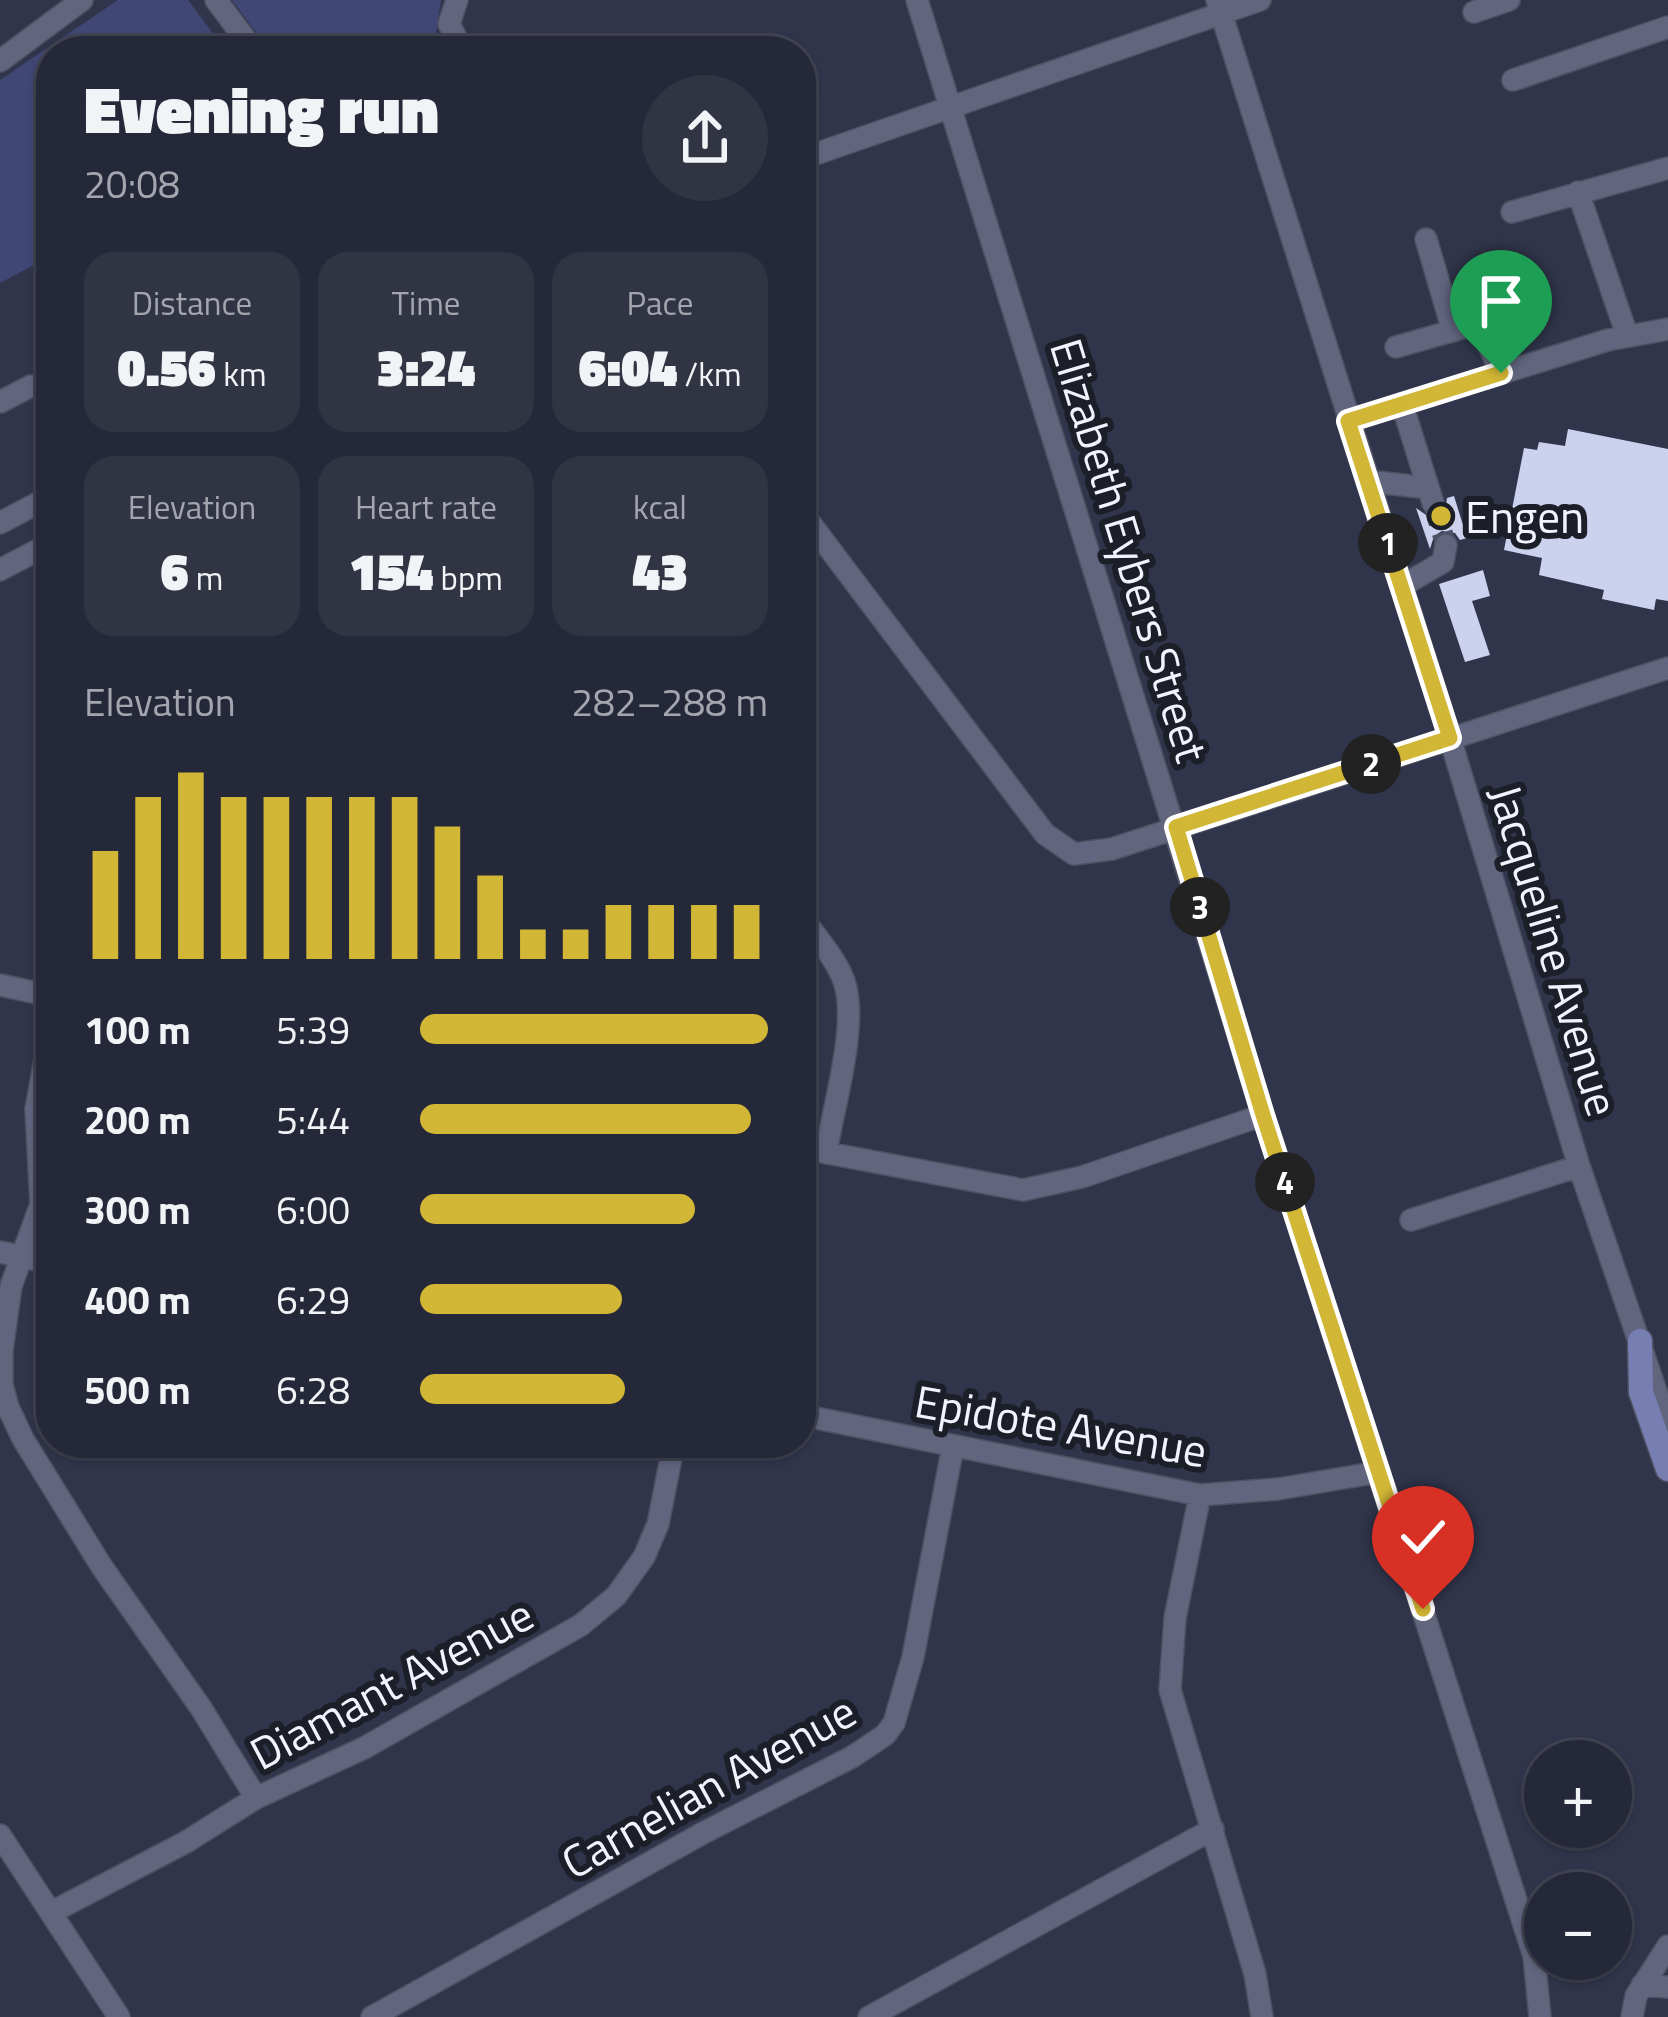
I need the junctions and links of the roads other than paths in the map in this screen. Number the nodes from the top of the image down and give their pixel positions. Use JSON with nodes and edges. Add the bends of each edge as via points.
{"nodes":[{"id":1,"x":82,"y":0,"type":"edge"},
{"id":2,"x":216,"y":0,"type":"edge"},
{"id":3,"x":916,"y":0,"type":"edge"},
{"id":4,"x":1260,"y":0,"type":"edge"},
{"id":5,"x":1509,"y":0,"type":"edge"},
{"id":6,"x":1220,"y":7,"type":"edge"},
{"id":7,"x":1474,"y":12,"type":"dead end"},
{"id":8,"x":1668,"y":28,"type":"edge"},
{"id":9,"x":243,"y":36,"type":"edge"},
{"id":10,"x":0,"y":61,"type":"edge"},
{"id":11,"x":1513,"y":80,"type":"dead end"},
{"id":12,"x":951,"y":106,"type":"junction"},
{"id":13,"x":816,"y":154,"type":"edge"},
{"id":14,"x":1668,"y":168,"type":"edge"},
{"id":15,"x":1577,"y":192,"type":"junction"},
{"id":16,"x":1512,"y":212,"type":"dead end"},
{"id":17,"x":1426,"y":239,"type":"dead end"},
{"id":18,"x":1668,"y":329,"type":"edge"},
{"id":19,"x":1453,"y":331,"type":"junction"},
{"id":20,"x":1627,"y":335,"type":"junction"},
{"id":21,"x":1396,"y":347,"type":"dead end"},
{"id":22,"x":1501,"y":373,"type":"junction"},
{"id":23,"x":36,"y":386,"type":"edge"},
{"id":24,"x":0,"y":402,"type":"edge"},
{"id":25,"x":1402,"y":404,"type":"junction"},
{"id":26,"x":1348,"y":421,"type":"junction"},
{"id":27,"x":1368,"y":481,"type":"junction"},
{"id":28,"x":36,"y":504,"type":"edge"},
{"id":29,"x":0,"y":523,"type":"edge"},
{"id":30,"x":816,"y":531,"type":"edge"},
{"id":31,"x":1446,"y":545,"type":"dead end"},
{"id":32,"x":36,"y":551,"type":"edge"},
{"id":33,"x":0,"y":570,"type":"edge"},
{"id":34,"x":1402,"y":586,"type":"junction"},
{"id":35,"x":1668,"y":668,"type":"edge"},
{"id":36,"x":1450,"y":738,"type":"junction"},
{"id":37,"x":1176,"y":827,"type":"junction"},
{"id":38,"x":816,"y":936,"type":"edge"},
{"id":39,"x":0,"y":985,"type":"edge"},
{"id":40,"x":36,"y":993,"type":"edge"},
{"id":41,"x":1263,"y":1115,"type":"junction"},
{"id":42,"x":816,"y":1151,"type":"edge"},
{"id":43,"x":826,"y":1153,"type":"junction"},
{"id":44,"x":1579,"y":1166,"type":"junction"},
{"id":45,"x":36,"y":1212,"type":"edge"},
{"id":46,"x":1411,"y":1220,"type":"dead end"},
{"id":47,"x":10,"y":1254,"type":"edge"},
{"id":48,"x":1640,"y":1341,"type":"junction"},
{"id":49,"x":1651,"y":1372,"type":"junction"},
{"id":50,"x":1668,"y":1400,"type":"edge"},
{"id":51,"x":816,"y":1418,"type":"edge"},
{"id":52,"x":1668,"y":1426,"type":"edge"},
{"id":53,"x":953,"y":1446,"type":"junction"},
{"id":54,"x":671,"y":1458,"type":"edge"},
{"id":55,"x":1668,"y":1469,"type":"edge"},
{"id":56,"x":1379,"y":1472,"type":"junction"},
{"id":57,"x":1200,"y":1495,"type":"junction"},
{"id":58,"x":256,"y":1798,"type":"junction"},
{"id":59,"x":1213,"y":1829,"type":"junction"},
{"id":60,"x":0,"y":1834,"type":"edge"},
{"id":61,"x":52,"y":1912,"type":"junction"},
{"id":62,"x":1668,"y":1946,"type":"edge"},
{"id":63,"x":1642,"y":1984,"type":"junction"},
{"id":64,"x":1668,"y":1987,"type":"edge"},
{"id":65,"x":119,"y":2017,"type":"edge"},
{"id":66,"x":372,"y":2017,"type":"edge"},
{"id":67,"x":868,"y":2017,"type":"edge"},
{"id":68,"x":1262,"y":2017,"type":"edge"},
{"id":69,"x":1540,"y":2017,"type":"edge"},
{"id":70,"x":1631,"y":2017,"type":"edge"}],
"edges":[{"from":1,"to":10,"type":"street"},
{"from":2,"to":9,"type":"street"},
{"from":3,"to":12,"type":"street","name":"Elizabeth Eybers Street"},
{"from":4,"to":6,"type":"street"},
{"from":5,"to":7,"type":"street"},
{"from":6,"to":12,"type":"street"},
{"from":6,"to":26,"type":"street","name":"Jacqueline Avenue"},
{"from":8,"to":11,"type":"street"},
{"from":12,"to":13,"type":"street"},
{"from":12,"to":37,"type":"street","name":"Elizabeth Eybers Street"},
{"from":14,"to":15,"type":"street"},
{"from":15,"to":16,"type":"street"},
{"from":15,"to":20,"type":"street"},
{"from":17,"to":19,"type":"street"},
{"from":18,"to":20,"type":"street"},
{"from":19,"to":21,"type":"street"},
{"from":19,"to":22,"type":"street","via":[[1487,321]]},
{"from":20,"to":22,"type":"street"},
{"from":22,"to":25,"type":"street"},
{"from":23,"to":24,"type":"street"},
{"from":25,"to":26,"type":"street"},
{"from":25,"to":27,"type":"street","via":[[1431,496]]},
{"from":26,"to":27,"type":"street","name":"Jacqueline Avenue"},
{"from":27,"to":34,"type":"street","name":"Jacqueline Avenue"},
{"from":28,"to":29,"type":"street"},
{"from":30,"to":37,"type":"street","via":[[1057,844],[1074,854],[1100,852]]},
{"from":31,"to":34,"type":"street","via":[[1443,562]]},
{"from":32,"to":33,"type":"street"},
{"from":34,"to":36,"type":"street","name":"Jacqueline Avenue"},
{"from":35,"to":36,"type":"street"},
{"from":36,"to":37,"type":"street"},
{"from":36,"to":44,"type":"street","name":"Jacqueline Avenue"},
{"from":37,"to":41,"type":"street","name":"Elizabeth Eybers Street"},
{"from":38,"to":43,"type":"street","via":[[846,989]]},
{"from":39,"to":40,"type":"street"},
{"from":41,"to":43,"type":"street","via":[[1037,1188],[986,1186]]},
{"from":41,"to":56,"type":"street","name":"Elizabeth Eybers Street"},
{"from":42,"to":43,"type":"street"},
{"from":44,"to":46,"type":"street"},
{"from":44,"to":48,"type":"street","name":"Jacqueline Avenue"},
{"from":45,"to":47,"type":"street"},
{"from":47,"to":58,"type":"street","via":[[2,1351],[8,1407],[102,1567]]},
{"from":48,"to":49,"type":"street","name":"Jacqueline Avenue"},
{"from":48,"to":55,"type":"main road","via":[[1641,1392]]},
{"from":49,"to":50,"type":"street","name":"Jacqueline Avenue"},
{"from":49,"to":52,"type":"street","name":"Jacqueline Avenue"},
{"from":51,"to":53,"type":"street","name":"Epidote Avenue"},
{"from":53,"to":57,"type":"street","name":"Epidote Avenue"},
{"from":53,"to":66,"type":"street","name":"Carnelian Avenue","via":[[913,1657],[884,1735]]},
{"from":54,"to":58,"type":"street","name":"Diamant Avenue","via":[[644,1557],[602,1610],[461,1696]]},
{"from":56,"to":57,"type":"street","name":"Epidote Avenue"},
{"from":56,"to":69,"type":"street","name":"Elizabeth Eybers Street","via":[[1534,1955]]},
{"from":57,"to":59,"type":"street","via":[[1168,1670]]},
{"from":58,"to":61,"type":"street","name":"Diamant Avenue"},
{"from":59,"to":67,"type":"street"},
{"from":59,"to":68,"type":"street"},
{"from":60,"to":61,"type":"street"},
{"from":61,"to":65,"type":"street"},
{"from":62,"to":63,"type":"street"},
{"from":63,"to":64,"type":"street"},
{"from":63,"to":70,"type":"street"}]}
